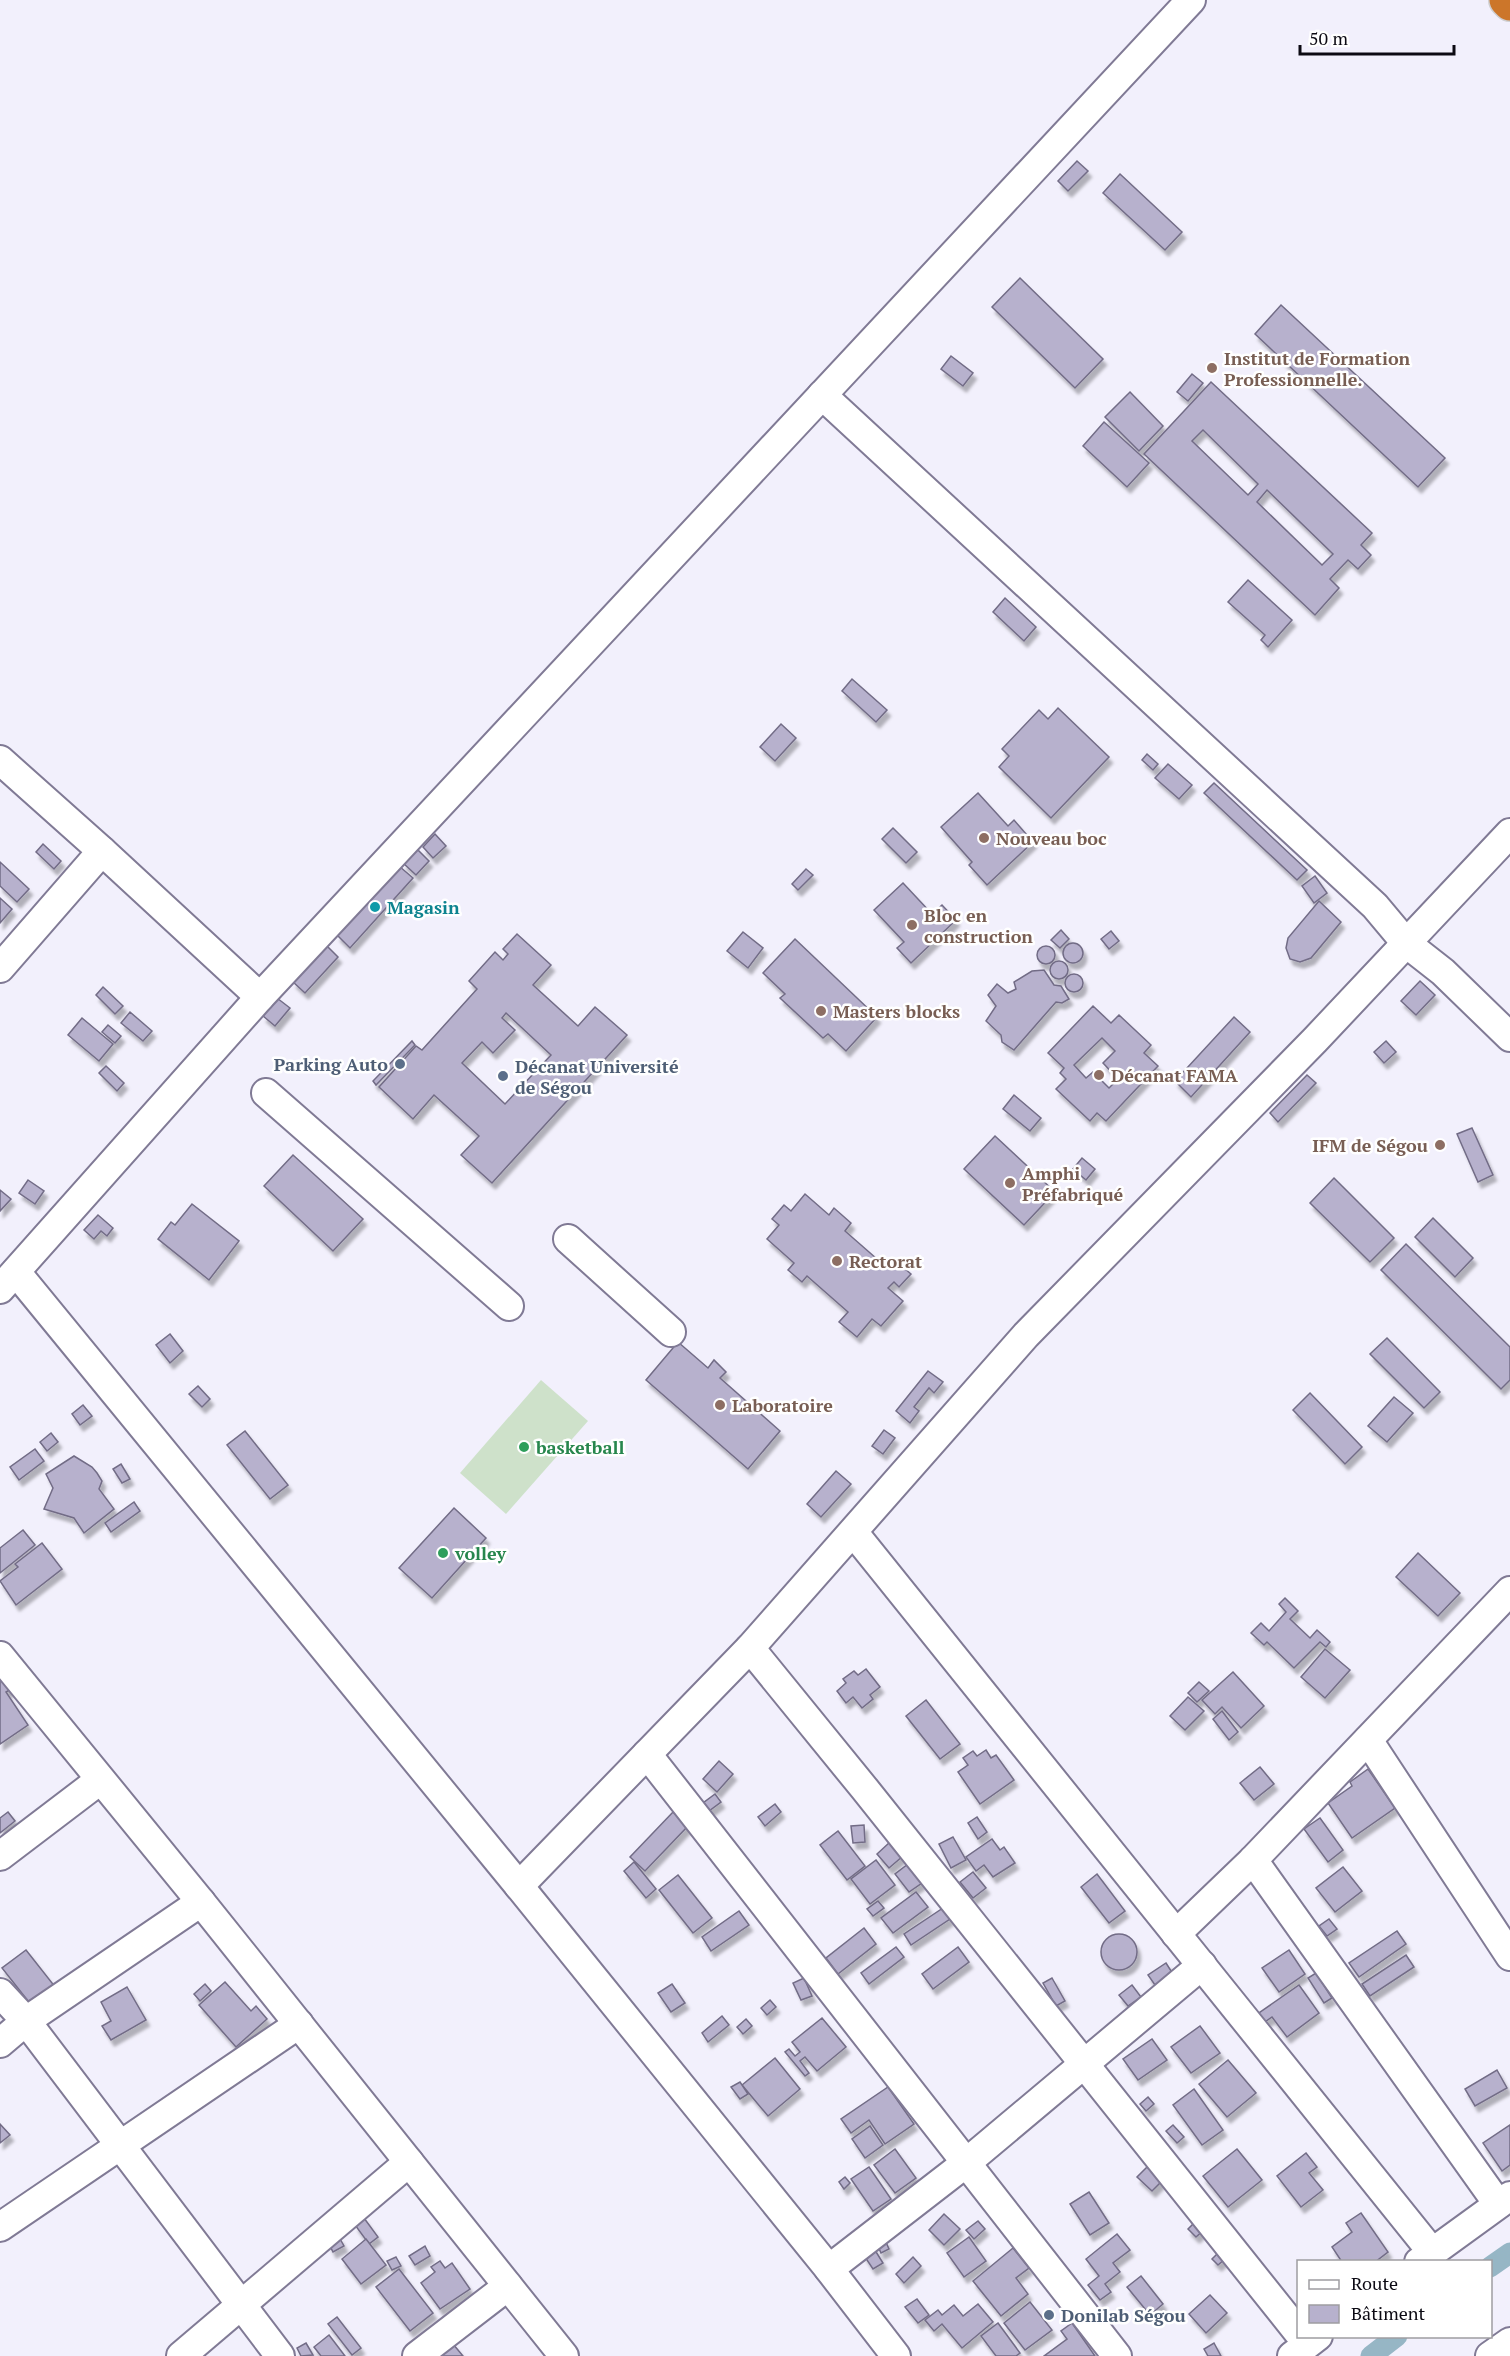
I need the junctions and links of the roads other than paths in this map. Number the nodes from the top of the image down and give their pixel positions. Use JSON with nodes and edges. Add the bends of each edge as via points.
{"nodes":[{"id":1,"x":1191,"y":0,"type":"edge"},
{"id":2,"x":1506,"y":0,"type":"edge"},
{"id":3,"x":1510,"y":4,"type":"edge"},
{"id":4,"x":822,"y":395,"type":"junction"},
{"id":5,"x":0,"y":760,"type":"edge"},
{"id":6,"x":1510,"y":833,"type":"edge"},
{"id":7,"x":102,"y":851,"type":"junction"},
{"id":8,"x":1406,"y":944,"type":"junction"},
{"id":9,"x":0,"y":968,"type":"edge"},
{"id":10,"x":260,"y":997,"type":"junction"},
{"id":11,"x":1510,"y":1037,"type":"edge"},
{"id":12,"x":266,"y":1093,"type":"dead end"},
{"id":13,"x":568,"y":1239,"type":"dead end"},
{"id":14,"x":8,"y":1281,"type":"edge"},
{"id":15,"x":509,"y":1306,"type":"dead end"},
{"id":16,"x":671,"y":1332,"type":"dead end"},
{"id":17,"x":854,"y":1533,"type":"junction"},
{"id":18,"x":1510,"y":1591,"type":"edge"},
{"id":19,"x":750,"y":1648,"type":"junction"},
{"id":20,"x":0,"y":1656,"type":"edge"},
{"id":21,"x":1368,"y":1740,"type":"junction"},
{"id":22,"x":647,"y":1754,"type":"junction"},
{"id":23,"x":100,"y":1779,"type":"junction"},
{"id":24,"x":0,"y":1856,"type":"edge"},
{"id":25,"x":1253,"y":1860,"type":"junction"},
{"id":26,"x":519,"y":1886,"type":"junction"},
{"id":27,"x":201,"y":1902,"type":"junction"},
{"id":28,"x":1176,"y":1934,"type":"junction"},
{"id":29,"x":1510,"y":1956,"type":"edge"},
{"id":30,"x":1202,"y":1965,"type":"junction"},
{"id":31,"x":0,"y":1993,"type":"edge"},
{"id":32,"x":26,"y":2021,"type":"junction"},
{"id":33,"x":299,"y":2024,"type":"junction"},
{"id":34,"x":0,"y":2043,"type":"edge"},
{"id":35,"x":1085,"y":2065,"type":"junction"},
{"id":36,"x":121,"y":2145,"type":"junction"},
{"id":37,"x":409,"y":2162,"type":"junction"},
{"id":38,"x":966,"y":2163,"type":"junction"},
{"id":39,"x":1504,"y":2200,"type":"edge"},
{"id":40,"x":0,"y":2227,"type":"edge"},
{"id":41,"x":1426,"y":2257,"type":"edge"},
{"id":42,"x":829,"y":2269,"type":"junction"},
{"id":43,"x":508,"y":2286,"type":"junction"},
{"id":44,"x":241,"y":2304,"type":"junction"},
{"id":45,"x":1297,"y":2332,"type":"edge"},
{"id":46,"x":1510,"y":2342,"type":"edge"},
{"id":47,"x":181,"y":2356,"type":"edge"},
{"id":48,"x":280,"y":2356,"type":"edge"},
{"id":49,"x":417,"y":2356,"type":"edge"},
{"id":50,"x":564,"y":2356,"type":"edge"},
{"id":51,"x":896,"y":2356,"type":"edge"},
{"id":52,"x":1117,"y":2356,"type":"edge"},
{"id":53,"x":1490,"y":2356,"type":"edge"}],
"edges":[{"from":1,"to":4,"type":"street"},
{"from":2,"to":3,"type":"highway"},
{"from":4,"to":8,"type":"street","via":[[1375,906]]},
{"from":4,"to":10,"type":"street"},
{"from":5,"to":7,"type":"street"},
{"from":6,"to":8,"type":"street"},
{"from":7,"to":9,"type":"street"},
{"from":7,"to":10,"type":"street"},
{"from":8,"to":11,"type":"street","via":[[1443,972]]},
{"from":8,"to":17,"type":"street","via":[[1026,1335]]},
{"from":10,"to":14,"type":"street"},
{"from":12,"to":15,"type":"street"},
{"from":13,"to":16,"type":"street"},
{"from":14,"to":26,"type":"street"},
{"from":17,"to":19,"type":"street"},
{"from":17,"to":28,"type":"street"},
{"from":18,"to":21,"type":"street"},
{"from":19,"to":22,"type":"street"},
{"from":19,"to":35,"type":"street"},
{"from":20,"to":23,"type":"street"},
{"from":21,"to":25,"type":"street"},
{"from":21,"to":29,"type":"street"},
{"from":22,"to":26,"type":"street"},
{"from":22,"to":38,"type":"street"},
{"from":23,"to":24,"type":"street"},
{"from":23,"to":27,"type":"street"},
{"from":25,"to":28,"type":"street"},
{"from":25,"to":39,"type":"street"},
{"from":26,"to":42,"type":"street"},
{"from":27,"to":32,"type":"street"},
{"from":27,"to":33,"type":"street"},
{"from":28,"to":30,"type":"street"},
{"from":30,"to":35,"type":"street"},
{"from":30,"to":41,"type":"street"},
{"from":31,"to":32,"type":"street"},
{"from":32,"to":34,"type":"street"},
{"from":32,"to":36,"type":"street"},
{"from":33,"to":36,"type":"street"},
{"from":33,"to":37,"type":"street"},
{"from":35,"to":38,"type":"street"},
{"from":35,"to":45,"type":"street"},
{"from":36,"to":40,"type":"street"},
{"from":36,"to":44,"type":"street"},
{"from":37,"to":43,"type":"street"},
{"from":37,"to":44,"type":"street"},
{"from":38,"to":42,"type":"street"},
{"from":38,"to":52,"type":"street"},
{"from":39,"to":41,"type":"street"},
{"from":42,"to":51,"type":"street"},
{"from":43,"to":49,"type":"street"},
{"from":43,"to":50,"type":"street"},
{"from":44,"to":47,"type":"street"},
{"from":44,"to":48,"type":"street"},
{"from":46,"to":53,"type":"street"}]}
